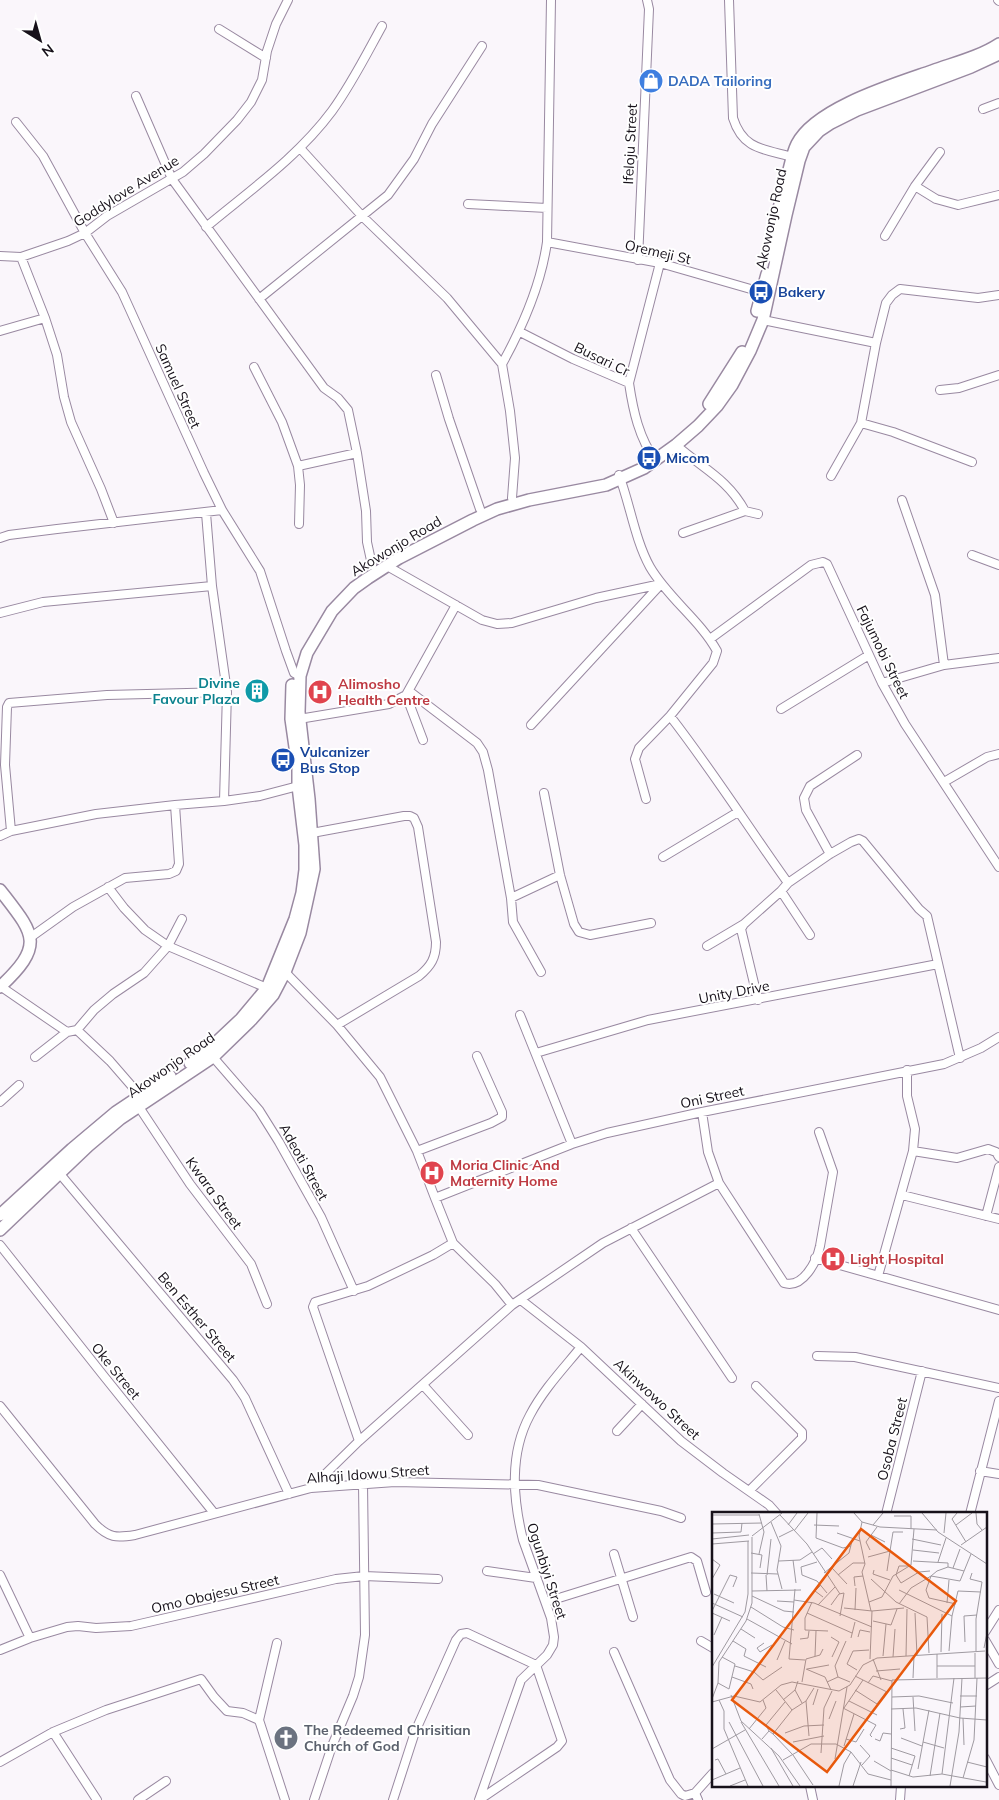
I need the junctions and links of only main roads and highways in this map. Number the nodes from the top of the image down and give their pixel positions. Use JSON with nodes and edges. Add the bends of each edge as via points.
{"nodes":[{"id":1,"x":999,"y":44,"type":"edge"},
{"id":2,"x":999,"y":54,"type":"edge"},
{"id":3,"x":654,"y":459,"type":"junction"},
{"id":4,"x":620,"y":477,"type":"junction"},
{"id":5,"x":297,"y":674,"type":"junction"},
{"id":6,"x":303,"y":785,"type":"junction"},
{"id":7,"x":0,"y":890,"type":"edge"},
{"id":8,"x":0,"y":986,"type":"edge"},
{"id":9,"x":140,"y":1101,"type":"junction"},
{"id":10,"x":2,"y":1209,"type":"edge"},
{"id":11,"x":0,"y":1230,"type":"edge"}],
"edges":[{"from":1,"to":3,"type":"main road","name":"Akowonjo Road","via":[[839,108],[805,133],[797,144],[784,185],[769,267],[745,347],[713,399]]},
{"from":2,"to":3,"type":"main road","name":"Akowonjo Road","via":[[857,110],[831,123],[804,147],[763,320],[750,351],[717,406],[676,445]]},
{"from":3,"to":4,"type":"main road","name":"Akowonjo Road"},
{"from":4,"to":5,"type":"main road","name":"Akowonjo Road","via":[[598,487],[497,509],[387,566],[354,588],[332,611]]},
{"from":4,"to":5,"type":"main road","name":"Akowonjo Road","via":[[529,493],[480,509],[372,566],[339,594],[324,613],[302,649]]},
{"from":5,"to":6,"type":"main road","name":"Akowonjo Road"},
{"from":5,"to":6,"type":"main road","name":"Akowonjo Road","via":[[290,696],[290,719]]},
{"from":6,"to":9,"type":"main road","name":"Akowonjo Road","via":[[305,870],[302,893],[267,988],[241,1020],[207,1051]]},
{"from":6,"to":9,"type":"main road","name":"Akowonjo Road","via":[[312,834],[314,869],[300,933],[285,972],[268,1001],[213,1057]]},
{"from":7,"to":8,"type":"main road","via":[[26,923],[31,944],[18,969]]},
{"from":9,"to":10,"type":"main road","name":"Akowonjo Road","via":[[116,1112]]},
{"from":9,"to":11,"type":"main road","name":"Akowonjo Road"}]}
